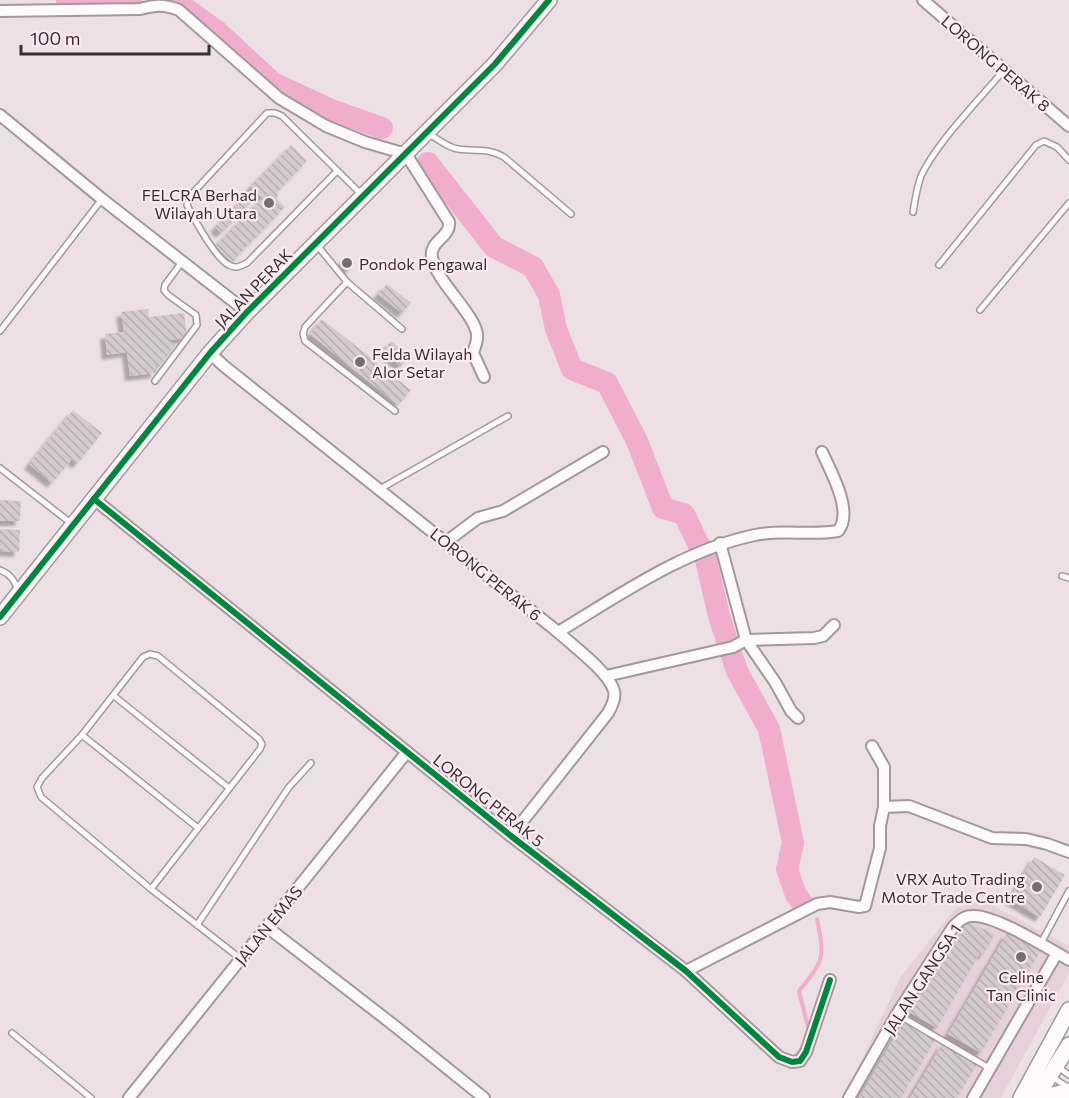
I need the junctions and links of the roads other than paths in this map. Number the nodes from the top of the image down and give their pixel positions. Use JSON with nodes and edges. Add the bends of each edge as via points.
{"nodes":[{"id":1,"x":923,"y":0,"type":"edge"},
{"id":2,"x":546,"y":1,"type":"edge"},
{"id":3,"x":51,"y":4,"type":"edge"},
{"id":4,"x":0,"y":11,"type":"edge"},
{"id":5,"x":1004,"y":70,"type":"junction"},
{"id":6,"x":0,"y":115,"type":"edge"},
{"id":7,"x":1069,"y":126,"type":"edge"},
{"id":8,"x":428,"y":133,"type":"junction"},
{"id":9,"x":406,"y":154,"type":"junction"},
{"id":10,"x":1069,"y":160,"type":"edge"},
{"id":11,"x":337,"y":171,"type":"junction"},
{"id":12,"x":363,"y":196,"type":"junction"},
{"id":13,"x":102,"y":199,"type":"junction"},
{"id":14,"x":1069,"y":203,"type":"edge"},
{"id":15,"x":913,"y":212,"type":"dead end"},
{"id":16,"x":571,"y":214,"type":"dead end"},
{"id":17,"x":315,"y":244,"type":"junction"},
{"id":18,"x":183,"y":262,"type":"junction"},
{"id":19,"x":939,"y":265,"type":"dead end"},
{"id":20,"x":346,"y":282,"type":"junction"},
{"id":21,"x":980,"y":310,"type":"dead end"},
{"id":22,"x":247,"y":312,"type":"junction"},
{"id":23,"x":402,"y":329,"type":"dead end"},
{"id":24,"x":0,"y":331,"type":"edge"},
{"id":25,"x":210,"y":353,"type":"junction"},
{"id":26,"x":484,"y":377,"type":"dead end"},
{"id":27,"x":155,"y":381,"type":"dead end"},
{"id":28,"x":395,"y":411,"type":"dead end"},
{"id":29,"x":508,"y":416,"type":"dead end"},
{"id":30,"x":603,"y":452,"type":"dead end"},
{"id":31,"x":822,"y":452,"type":"dead end"},
{"id":32,"x":0,"y":468,"type":"edge"},
{"id":33,"x":380,"y":489,"type":"junction"},
{"id":34,"x":94,"y":499,"type":"junction"},
{"id":35,"x":74,"y":525,"type":"junction"},
{"id":36,"x":446,"y":542,"type":"junction"},
{"id":37,"x":720,"y":543,"type":"junction"},
{"id":38,"x":0,"y":570,"type":"edge"},
{"id":39,"x":1062,"y":576,"type":"dead end"},
{"id":40,"x":1069,"y":578,"type":"edge"},
{"id":41,"x":20,"y":592,"type":"junction"},
{"id":42,"x":0,"y":617,"type":"edge"},
{"id":43,"x":834,"y":625,"type":"dead end"},
{"id":44,"x":558,"y":632,"type":"junction"},
{"id":45,"x":746,"y":640,"type":"junction"},
{"id":46,"x":606,"y":676,"type":"junction"},
{"id":47,"x":114,"y":696,"type":"junction"},
{"id":48,"x":798,"y":718,"type":"dead end"},
{"id":49,"x":82,"y":735,"type":"junction"},
{"id":50,"x":872,"y":746,"type":"dead end"},
{"id":51,"x":407,"y":752,"type":"junction"},
{"id":52,"x":311,"y":763,"type":"dead end"},
{"id":53,"x":229,"y":789,"type":"junction"},
{"id":54,"x":884,"y":807,"type":"junction"},
{"id":55,"x":198,"y":828,"type":"junction"},
{"id":56,"x":511,"y":836,"type":"junction"},
{"id":57,"x":1069,"y":852,"type":"edge"},
{"id":58,"x":151,"y":889,"type":"junction"},
{"id":59,"x":1069,"y":891,"type":"edge"},
{"id":60,"x":197,"y":925,"type":"junction"},
{"id":61,"x":267,"y":927,"type":"junction"},
{"id":62,"x":1041,"y":943,"type":"junction"},
{"id":63,"x":1057,"y":953,"type":"junction"},
{"id":64,"x":241,"y":959,"type":"junction"},
{"id":65,"x":1069,"y":960,"type":"edge"},
{"id":66,"x":686,"y":971,"type":"junction"},
{"id":67,"x":830,"y":980,"type":"dead end"},
{"id":68,"x":1069,"y":1010,"type":"edge"},
{"id":69,"x":897,"y":1014,"type":"junction"},
{"id":70,"x":12,"y":1033,"type":"dead end"},
{"id":71,"x":1069,"y":1045,"type":"edge"},
{"id":72,"x":1046,"y":1067,"type":"junction"},
{"id":73,"x":991,"y":1069,"type":"junction"},
{"id":74,"x":1069,"y":1075,"type":"edge"},
{"id":75,"x":1069,"y":1089,"type":"edge"},
{"id":76,"x":91,"y":1098,"type":"edge"},
{"id":77,"x":129,"y":1098,"type":"edge"},
{"id":78,"x":483,"y":1098,"type":"edge"},
{"id":79,"x":849,"y":1098,"type":"edge"},
{"id":80,"x":973,"y":1098,"type":"edge"},
{"id":81,"x":1021,"y":1098,"type":"edge"},
{"id":82,"x":1038,"y":1098,"type":"edge"}],
"edges":[{"from":1,"to":5,"type":"street","name":"LORONG PERAK 8"},
{"from":2,"to":8,"type":"street","name":"JALAN PERAK","via":[[495,64]]},
{"from":3,"to":4,"type":"street"},
{"from":3,"to":9,"type":"street","via":[[140,9],[158,4],[179,10],[301,113],[347,135]]},
{"from":5,"to":7,"type":"street","name":"LORONG PERAK 8"},
{"from":5,"to":15,"type":"lane","via":[[941,145],[920,179]]},
{"from":6,"to":13,"type":"street"},
{"from":8,"to":9,"type":"street","name":"JALAN PERAK"},
{"from":8,"to":16,"type":"lane","via":[[457,149],[495,152]]},
{"from":9,"to":12,"type":"street","name":"JALAN PERAK"},
{"from":9,"to":26,"type":"street","via":[[449,222],[448,232],[432,249],[432,257],[476,329],[473,352]]},
{"from":10,"to":19,"type":"lane","via":[[1051,144],[1044,141],[1036,145]]},
{"from":11,"to":11,"type":"lane","via":[[282,116],[267,113],[190,196],[187,205],[220,258],[238,267],[247,263]]},
{"from":11,"to":12,"type":"lane"},
{"from":12,"to":17,"type":"street","name":"JALAN PERAK"},
{"from":13,"to":18,"type":"street"},
{"from":13,"to":24,"type":"lane"},
{"from":14,"to":21,"type":"lane"},
{"from":17,"to":20,"type":"lane"},
{"from":17,"to":22,"type":"street","name":"JALAN PERAK"},
{"from":18,"to":22,"type":"street"},
{"from":18,"to":27,"type":"lane","via":[[164,290],[196,315],[197,325]]},
{"from":20,"to":23,"type":"lane"},
{"from":20,"to":28,"type":"lane","via":[[304,327],[305,341]]},
{"from":22,"to":25,"type":"street","name":"JALAN PERAK"},
{"from":25,"to":33,"type":"street","name":"LORONG PERAK 6"},
{"from":25,"to":34,"type":"street","name":"JALAN PERAK"},
{"from":29,"to":33,"type":"lane"},
{"from":30,"to":36,"type":"street","via":[[503,511],[478,518]]},
{"from":31,"to":37,"type":"street","via":[[839,488],[844,519],[838,531],[775,531]]},
{"from":32,"to":35,"type":"lane"},
{"from":33,"to":36,"type":"street","name":"LORONG PERAK 6"},
{"from":34,"to":35,"type":"street","name":"JALAN PERAK"},
{"from":34,"to":51,"type":"street","name":"LORONG PERAK 5"},
{"from":35,"to":41,"type":"street","name":"JALAN PERAK"},
{"from":36,"to":44,"type":"street","name":"LORONG PERAK 6"},
{"from":37,"to":44,"type":"street","via":[[656,574]]},
{"from":37,"to":45,"type":"street"},
{"from":38,"to":41,"type":"lane","via":[[8,572]]},
{"from":39,"to":40,"type":"lane"},
{"from":41,"to":42,"type":"street","name":"JALAN PERAK"},
{"from":43,"to":45,"type":"street","via":[[823,636],[814,638]]},
{"from":44,"to":46,"type":"street","name":"LORONG PERAK 6"},
{"from":45,"to":46,"type":"street","via":[[733,647]]},
{"from":45,"to":48,"type":"street"},
{"from":46,"to":56,"type":"street","via":[[615,692],[613,704]]},
{"from":47,"to":49,"type":"lane"},
{"from":47,"to":53,"type":"lane"},
{"from":47,"to":53,"type":"lane","via":[[143,657],[158,656],[262,744]]},
{"from":49,"to":55,"type":"lane"},
{"from":49,"to":58,"type":"lane","via":[[42,778],[37,788],[41,798]]},
{"from":50,"to":54,"type":"street","via":[[884,767]]},
{"from":51,"to":56,"type":"street","name":"LORONG PERAK 5"},
{"from":51,"to":61,"type":"street","name":"JALAN EMAS"},
{"from":52,"to":60,"type":"lane","via":[[289,787]]},
{"from":53,"to":55,"type":"lane"},
{"from":54,"to":57,"type":"street","via":[[909,806],[992,837],[1026,839]]},
{"from":54,"to":66,"type":"street","via":[[880,848],[865,906],[817,904]]},
{"from":55,"to":58,"type":"lane"},
{"from":56,"to":66,"type":"street","name":"LORONG PERAK 5"},
{"from":58,"to":60,"type":"lane"},
{"from":59,"to":62,"type":"lane"},
{"from":60,"to":64,"type":"lane"},
{"from":61,"to":64,"type":"street","name":"JALAN EMAS"},
{"from":61,"to":78,"type":"street"},
{"from":62,"to":63,"type":"street","name":"JALAN GANGSA 1"},
{"from":62,"to":69,"type":"street","name":"JALAN GANGSA 1","via":[[988,918],[961,919]]},
{"from":63,"to":65,"type":"street","name":"JALAN GANGSA 1"},
{"from":63,"to":73,"type":"street"},
{"from":64,"to":77,"type":"street","name":"JALAN EMAS"},
{"from":66,"to":67,"type":"street","name":"LORONG PERAK 5","via":[[779,1057],[792,1062],[800,1061],[806,1052]]},
{"from":68,"to":72,"type":"street"},
{"from":69,"to":73,"type":"lane"},
{"from":69,"to":79,"type":"street","name":"JALAN GANGSA 1"},
{"from":70,"to":76,"type":"lane"},
{"from":71,"to":72,"type":"street"},
{"from":72,"to":74,"type":"lane"},
{"from":72,"to":75,"type":"lane"},
{"from":72,"to":81,"type":"street"},
{"from":72,"to":82,"type":"street"},
{"from":73,"to":80,"type":"street"},
{"from":75,"to":82,"type":"street"}]}
